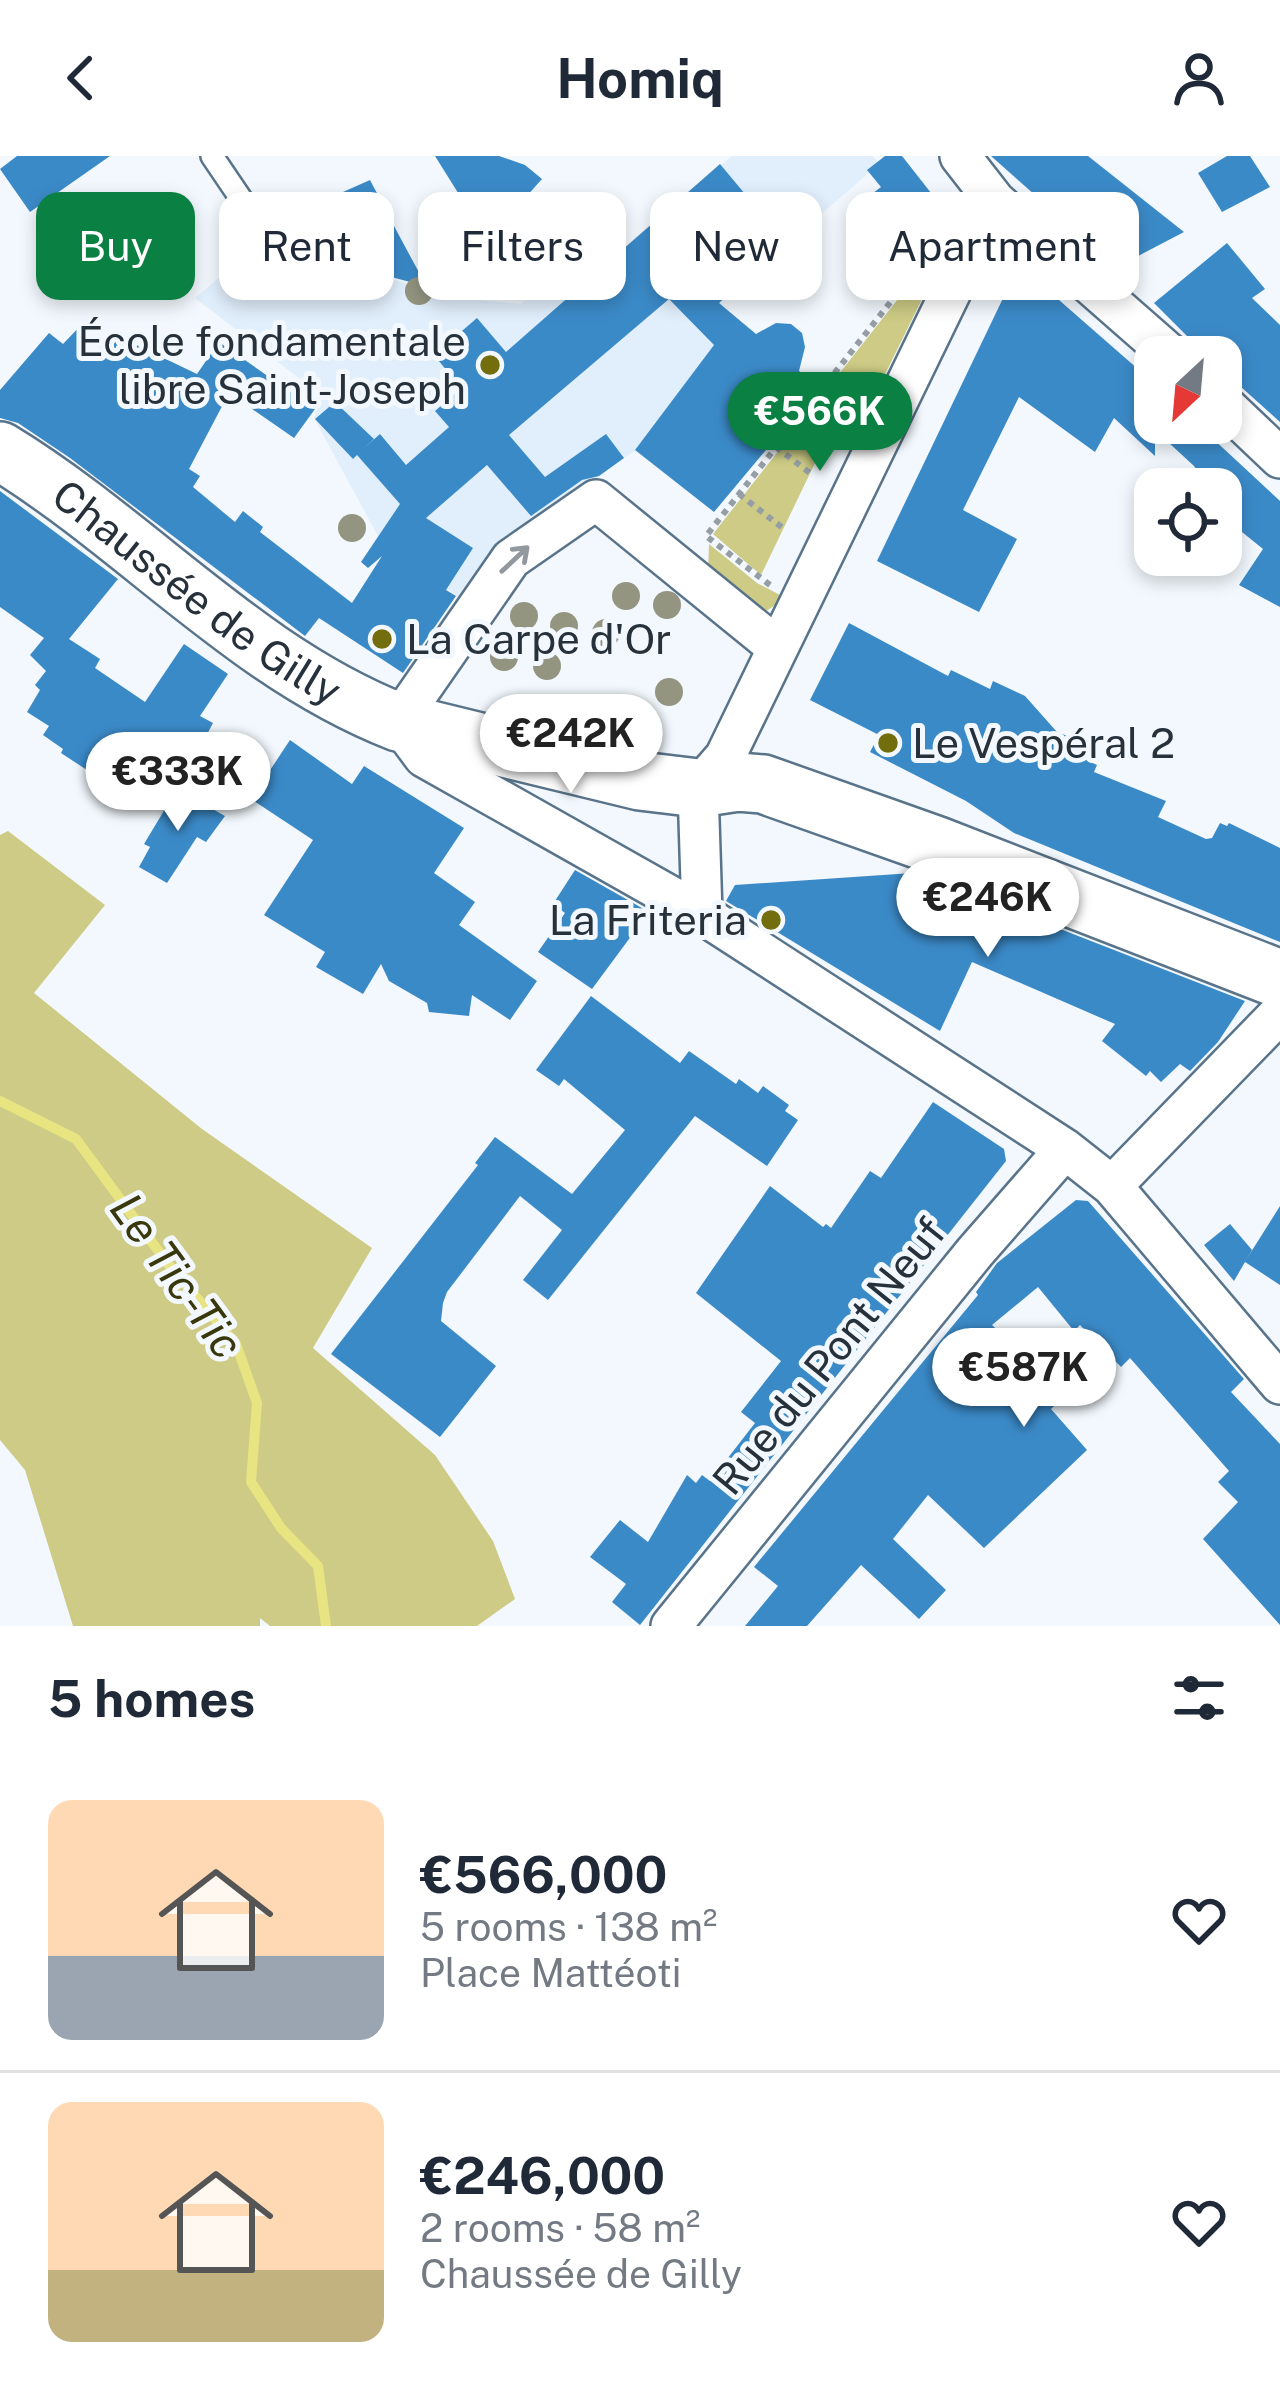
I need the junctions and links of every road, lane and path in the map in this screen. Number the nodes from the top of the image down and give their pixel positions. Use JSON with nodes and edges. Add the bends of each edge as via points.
{"nodes":[{"id":1,"x":212,"y":156,"type":"edge"},
{"id":2,"x":960,"y":156,"type":"edge"},
{"id":3,"x":236,"y":192,"type":"edge"},
{"id":4,"x":988,"y":192,"type":"edge"},
{"id":5,"x":893,"y":300,"type":"edge"},
{"id":6,"x":946,"y":300,"type":"edge"},
{"id":7,"x":1108,"y":300,"type":"edge"},
{"id":8,"x":1149,"y":336,"type":"edge"},
{"id":9,"x":814,"y":398,"type":"junction"},
{"id":10,"x":838,"y":416,"type":"dead end"},
{"id":11,"x":1242,"y":422,"type":"edge"},
{"id":12,"x":776,"y":447,"type":"junction"},
{"id":13,"x":0,"y":451,"type":"edge"},
{"id":14,"x":1280,"y":458,"type":"edge"},
{"id":15,"x":810,"y":473,"type":"dead end"},
{"id":16,"x":739,"y":494,"type":"junction"},
{"id":17,"x":784,"y":529,"type":"dead end"},
{"id":18,"x":800,"y":600,"type":"junction"},
{"id":19,"x":778,"y":648,"type":"junction"},
{"id":20,"x":398,"y":722,"type":"junction"},
{"id":21,"x":698,"y":788,"type":"junction"},
{"id":22,"x":702,"y":914,"type":"junction"},
{"id":23,"x":1280,"y":979,"type":"edge"},
{"id":24,"x":1280,"y":1012,"type":"edge"},
{"id":25,"x":1066,"y":1149,"type":"junction"},
{"id":26,"x":1112,"y":1186,"type":"junction"},
{"id":27,"x":1280,"y":1384,"type":"edge"},
{"id":28,"x":671,"y":1626,"type":"edge"}],
"edges":[{"from":1,"to":3,"type":"lane"},
{"from":2,"to":4,"type":"street"},
{"from":5,"to":9,"type":"path"},
{"from":6,"to":18,"type":"street"},
{"from":7,"to":8,"type":"street"},
{"from":9,"to":10,"type":"path"},
{"from":9,"to":12,"type":"path"},
{"from":11,"to":14,"type":"street"},
{"from":12,"to":15,"type":"path"},
{"from":12,"to":16,"type":"path"},
{"from":13,"to":20,"type":"street","name":"Chaussée de Gilly","via":[[268,655]]},
{"from":16,"to":17,"type":"path"},
{"from":16,"to":18,"type":"path","via":[[706,536]]},
{"from":18,"to":19,"type":"street"},
{"from":20,"to":19,"type":"street","one_way":true,"via":[[511,559],[596,500]]},
{"from":19,"to":21,"type":"street","via":[[725,757]]},
{"from":20,"to":21,"type":"street","name":"Chaussée de Gilly"},
{"from":20,"to":22,"type":"street","name":"Chaussée de Gilly","via":[[424,757]]},
{"from":21,"to":22,"type":"street"},
{"from":21,"to":23,"type":"street","name":"Chaussée de Gilly","via":[[763,784]]},
{"from":22,"to":25,"type":"street","name":"Chaussée de Gilly"},
{"from":24,"to":26,"type":"street"},
{"from":25,"to":26,"type":"street","name":"Chaussée de Gilly"},
{"from":25,"to":28,"type":"street","name":"Rue du Pont Neuf"},
{"from":26,"to":27,"type":"street","name":"Chaussée de Gilly"}]}
